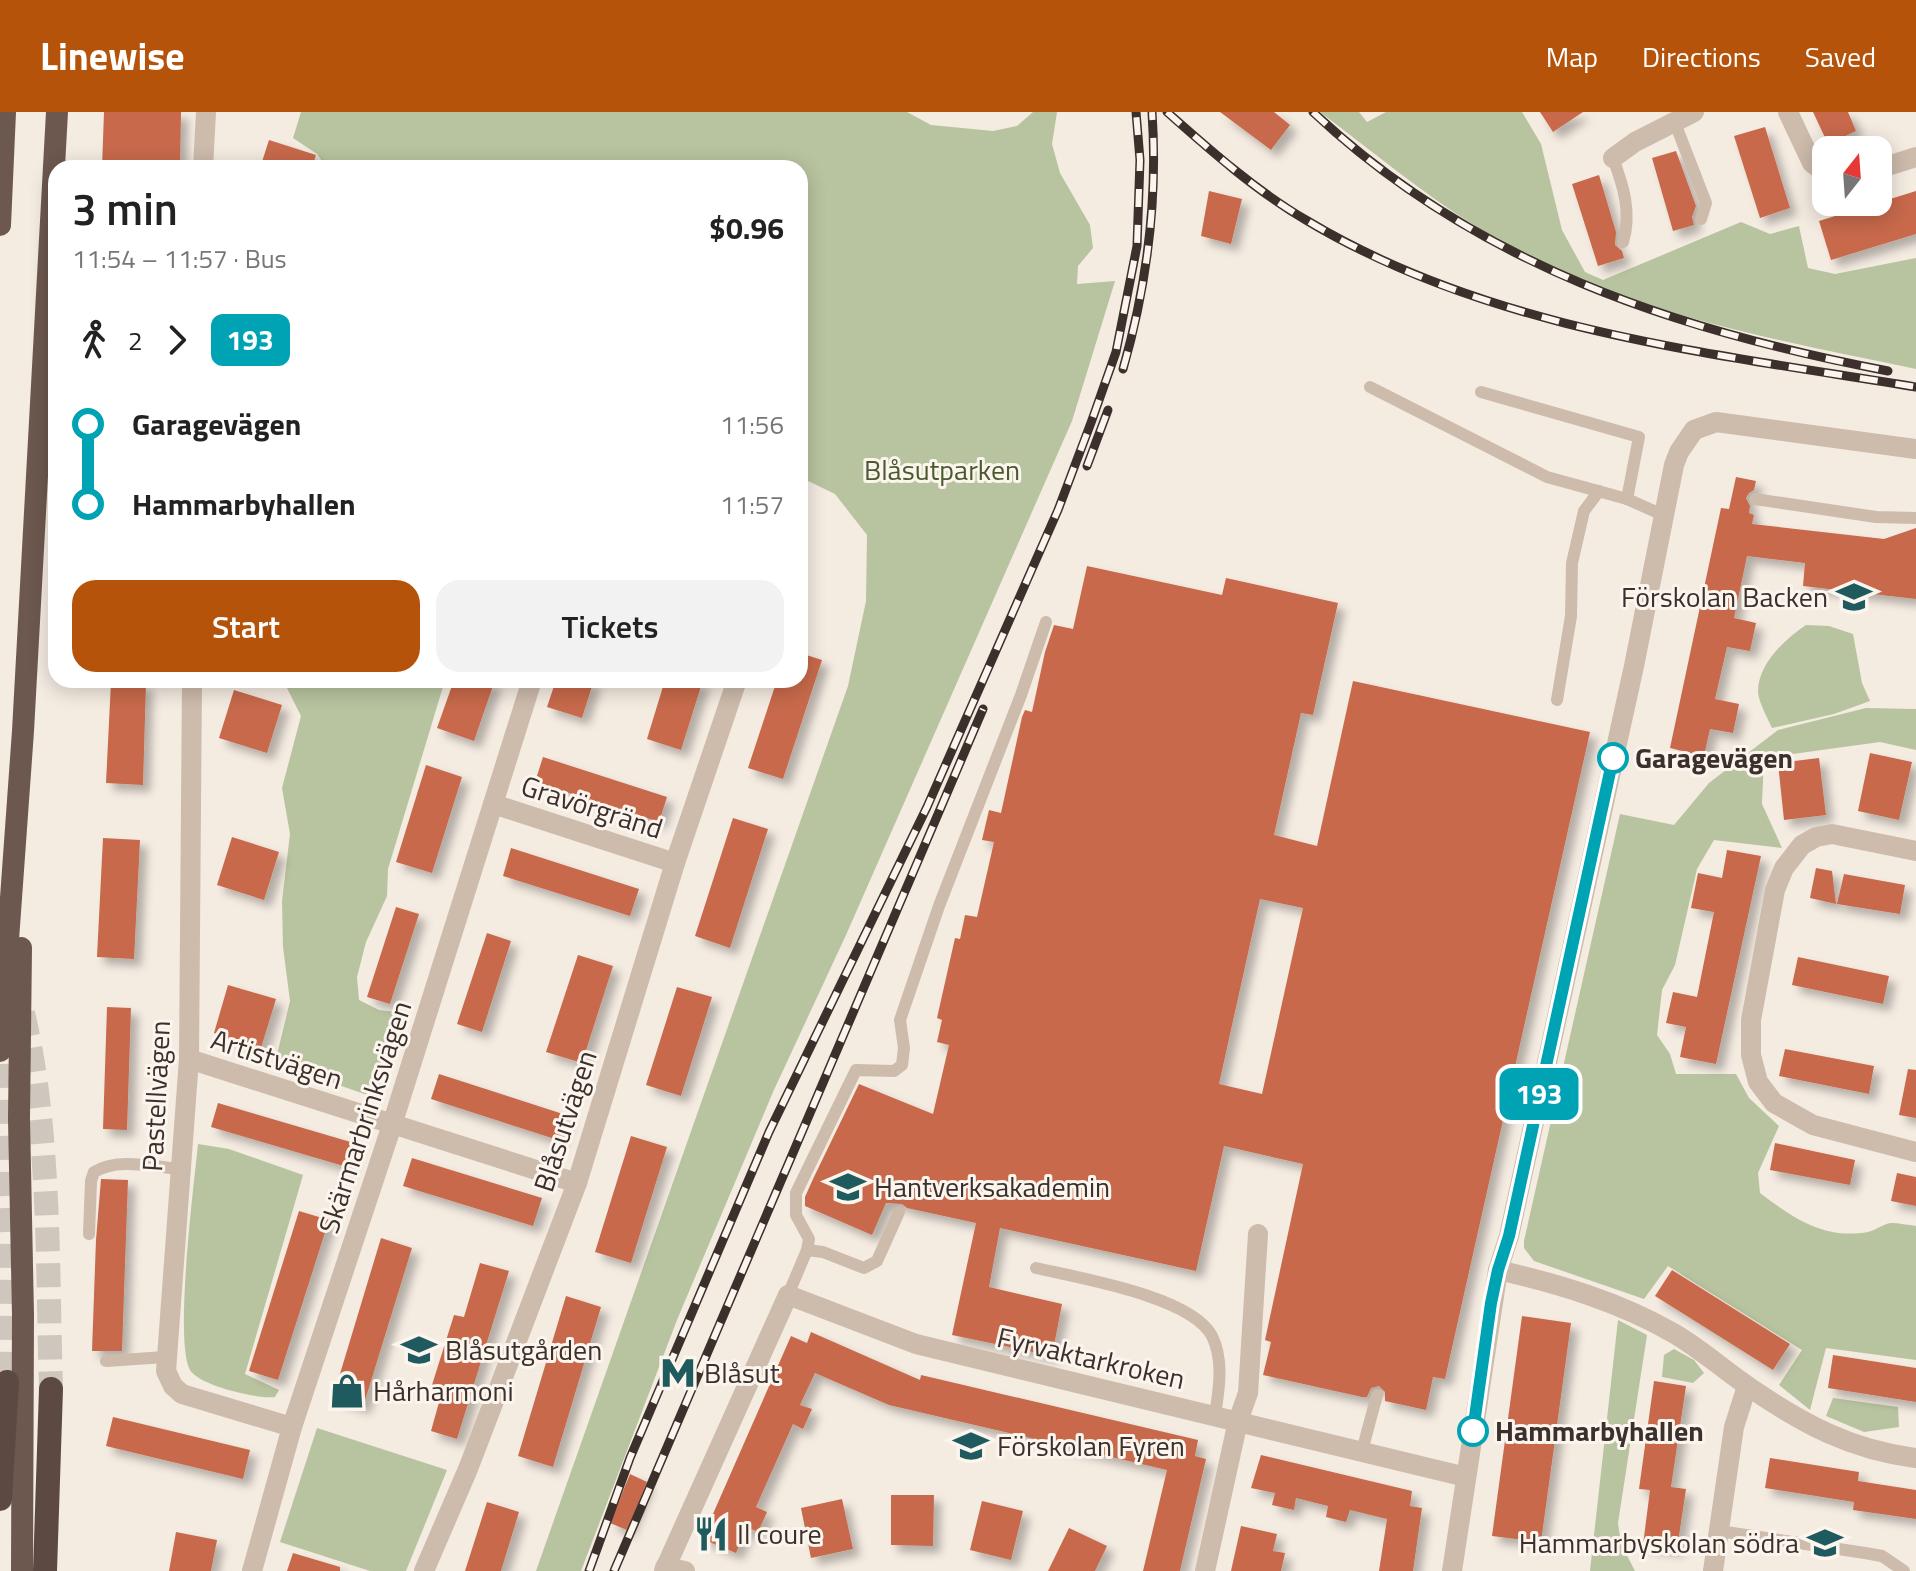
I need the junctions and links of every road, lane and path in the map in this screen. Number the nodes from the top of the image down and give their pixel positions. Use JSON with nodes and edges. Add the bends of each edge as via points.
{"nodes":[{"id":1,"x":5,"y":112,"type":"edge"},
{"id":2,"x":57,"y":112,"type":"edge"},
{"id":3,"x":206,"y":112,"type":"edge"},
{"id":4,"x":1694,"y":112,"type":"edge"},
{"id":5,"x":1788,"y":112,"type":"edge"},
{"id":6,"x":1675,"y":123,"type":"junction"},
{"id":7,"x":1916,"y":157,"type":"edge"},
{"id":8,"x":1613,"y":158,"type":"joint"},
{"id":9,"x":54,"y":160,"type":"edge"},
{"id":10,"x":203,"y":160,"type":"edge"},
{"id":11,"x":1812,"y":163,"type":"edge"},
{"id":12,"x":1892,"y":165,"type":"edge"},
{"id":13,"x":1701,"y":219,"type":"dead end"},
{"id":14,"x":0,"y":225,"type":"edge"},
{"id":15,"x":1623,"y":242,"type":"dead end"},
{"id":16,"x":48,"y":276,"type":"edge"},
{"id":17,"x":1370,"y":387,"type":"dead end"},
{"id":18,"x":1481,"y":392,"type":"dead end"},
{"id":19,"x":1916,"y":449,"type":"edge"},
{"id":20,"x":1599,"y":491,"type":"junction"},
{"id":21,"x":1627,"y":499,"type":"junction"},
{"id":22,"x":1755,"y":499,"type":"dead end"},
{"id":23,"x":1663,"y":515,"type":"junction"},
{"id":24,"x":1916,"y":518,"type":"edge"},
{"id":25,"x":1046,"y":622,"type":"dead end"},
{"id":26,"x":192,"y":688,"type":"edge"},
{"id":27,"x":529,"y":688,"type":"edge"},
{"id":28,"x":734,"y":688,"type":"edge"},
{"id":29,"x":1557,"y":700,"type":"dead end"},
{"id":30,"x":23,"y":731,"type":"junction"},
{"id":31,"x":493,"y":804,"type":"junction"},
{"id":32,"x":1916,"y":851,"type":"edge"},
{"id":33,"x":675,"y":863,"type":"junction"},
{"id":34,"x":0,"y":1051,"type":"edge"},
{"id":35,"x":189,"y":1059,"type":"junction"},
{"id":36,"x":392,"y":1125,"type":"junction"},
{"id":37,"x":1916,"y":1152,"type":"edge"},
{"id":38,"x":180,"y":1169,"type":"junction"},
{"id":39,"x":577,"y":1183,"type":"junction"},
{"id":40,"x":899,"y":1212,"type":"dead end"},
{"id":41,"x":89,"y":1234,"type":"dead end"},
{"id":42,"x":1258,"y":1234,"type":"dead end"},
{"id":43,"x":807,"y":1250,"type":"junction"},
{"id":44,"x":1036,"y":1268,"type":"dead end"},
{"id":45,"x":1498,"y":1270,"type":"junction"},
{"id":46,"x":788,"y":1295,"type":"junction"},
{"id":47,"x":165,"y":1357,"type":"junction"},
{"id":48,"x":106,"y":1361,"type":"dead end"},
{"id":49,"x":7,"y":1382,"type":"dead end"},
{"id":50,"x":1747,"y":1386,"type":"junction"},
{"id":51,"x":51,"y":1389,"type":"tunnel mouth"},
{"id":52,"x":1377,"y":1395,"type":"dead end"},
{"id":53,"x":1215,"y":1415,"type":"junction"},
{"id":54,"x":1238,"y":1421,"type":"junction"},
{"id":55,"x":292,"y":1427,"type":"junction"},
{"id":56,"x":1362,"y":1451,"type":"junction"},
{"id":57,"x":1916,"y":1458,"type":"edge"},
{"id":58,"x":1466,"y":1477,"type":"junction"},
{"id":59,"x":0,"y":1499,"type":"edge"},
{"id":60,"x":1719,"y":1531,"type":"junction"},
{"id":61,"x":671,"y":1570,"type":"edge"},
{"id":62,"x":22,"y":1571,"type":"edge"},
{"id":63,"x":45,"y":1571,"type":"edge"},
{"id":64,"x":252,"y":1571,"type":"edge"},
{"id":65,"x":424,"y":1571,"type":"edge"},
{"id":66,"x":1205,"y":1571,"type":"edge"},
{"id":67,"x":1452,"y":1571,"type":"edge"},
{"id":68,"x":1713,"y":1571,"type":"edge"},
{"id":69,"x":1904,"y":1571,"type":"edge"}],
"edges":[{"from":1,"to":14,"type":"highway"},
{"from":2,"to":9,"type":"highway"},
{"from":3,"to":10,"type":"street"},
{"from":4,"to":6,"type":"street"},
{"from":5,"to":11,"type":"street"},
{"from":6,"to":8,"type":"street"},
{"from":6,"to":13,"type":"lane","via":[[1706,203]]},
{"from":7,"to":12,"type":"street"},
{"from":8,"to":15,"type":"lane","via":[[1628,225]]},
{"from":16,"to":30,"type":"highway"},
{"from":17,"to":20,"type":"lane","via":[[1547,477]]},
{"from":18,"to":21,"type":"lane","via":[[1639,437]]},
{"from":19,"to":23,"type":"street","via":[[1716,422],[1694,430],[1679,452]]},
{"from":20,"to":21,"type":"lane"},
{"from":20,"to":29,"type":"lane","via":[[1584,511],[1572,563],[1571,616]]},
{"from":21,"to":23,"type":"lane"},
{"from":22,"to":24,"type":"lane"},
{"from":23,"to":45,"type":"street"},
{"from":25,"to":43,"type":"lane","via":[[900,1020],[902,1065],[894,1071],[856,1070],[796,1193],[796,1215],[809,1239]]},
{"from":26,"to":35,"type":"street","name":"Pastellvägen"},
{"from":27,"to":31,"type":"street","name":"Skärmarbrinksvägen"},
{"from":28,"to":33,"type":"street","name":"Blåsutvägen"},
{"from":30,"to":34,"type":"highway"},
{"from":30,"to":62,"type":"highway"},
{"from":31,"to":33,"type":"street","name":"Gravörgränd"},
{"from":31,"to":36,"type":"street","name":"Skärmarbrinksvägen"},
{"from":32,"to":37,"type":"street","via":[[1832,834],[1802,845],[1775,890],[1751,1032],[1758,1082],[1774,1103],[1813,1125]]},
{"from":33,"to":39,"type":"street","name":"Blåsutvägen"},
{"from":35,"to":36,"type":"street","name":"Artistvägen"},
{"from":35,"to":38,"type":"street","name":"Pastellvägen"},
{"from":36,"to":39,"type":"street","name":"Artistvägen"},
{"from":36,"to":55,"type":"street","name":"Skärmarbrinksvägen"},
{"from":38,"to":41,"type":"lane","via":[[115,1164],[94,1172]]},
{"from":38,"to":47,"type":"street","name":"Pastellvägen"},
{"from":39,"to":65,"type":"street","name":"Blåsutvägen"},
{"from":40,"to":43,"type":"lane","via":[[877,1261],[864,1268]]},
{"from":42,"to":54,"type":"street","via":[[1248,1393]]},
{"from":43,"to":46,"type":"lane"},
{"from":44,"to":53,"type":"lane","via":[[1163,1301],[1205,1326],[1217,1352]]},
{"from":45,"to":50,"type":"street","via":[[1611,1302],[1712,1357]]},
{"from":45,"to":58,"type":"street"},
{"from":46,"to":53,"type":"street","name":"Fyrvaktarkroken","via":[[916,1344]]},
{"from":46,"to":61,"type":"street"},
{"from":47,"to":48,"type":"lane"},
{"from":47,"to":55,"type":"street","name":"Pastellvägen","via":[[166,1371],[182,1394]]},
{"from":49,"to":59,"type":"highway"},
{"from":50,"to":57,"type":"street","via":[[1849,1443]]},
{"from":50,"to":60,"type":"street","via":[[1734,1427]]},
{"from":51,"to":63,"type":"highway"},
{"from":52,"to":56,"type":"lane"},
{"from":53,"to":54,"type":"street","name":"Fyrvaktarkroken"},
{"from":54,"to":56,"type":"street","name":"Fyrvaktarkroken"},
{"from":54,"to":66,"type":"street"},
{"from":55,"to":64,"type":"street","name":"Skärmarbrinksvägen"},
{"from":56,"to":58,"type":"street","name":"Fyrvaktarkroken"},
{"from":58,"to":67,"type":"street"},
{"from":60,"to":68,"type":"street"},
{"from":60,"to":69,"type":"lane","via":[[1882,1556]]}]}
